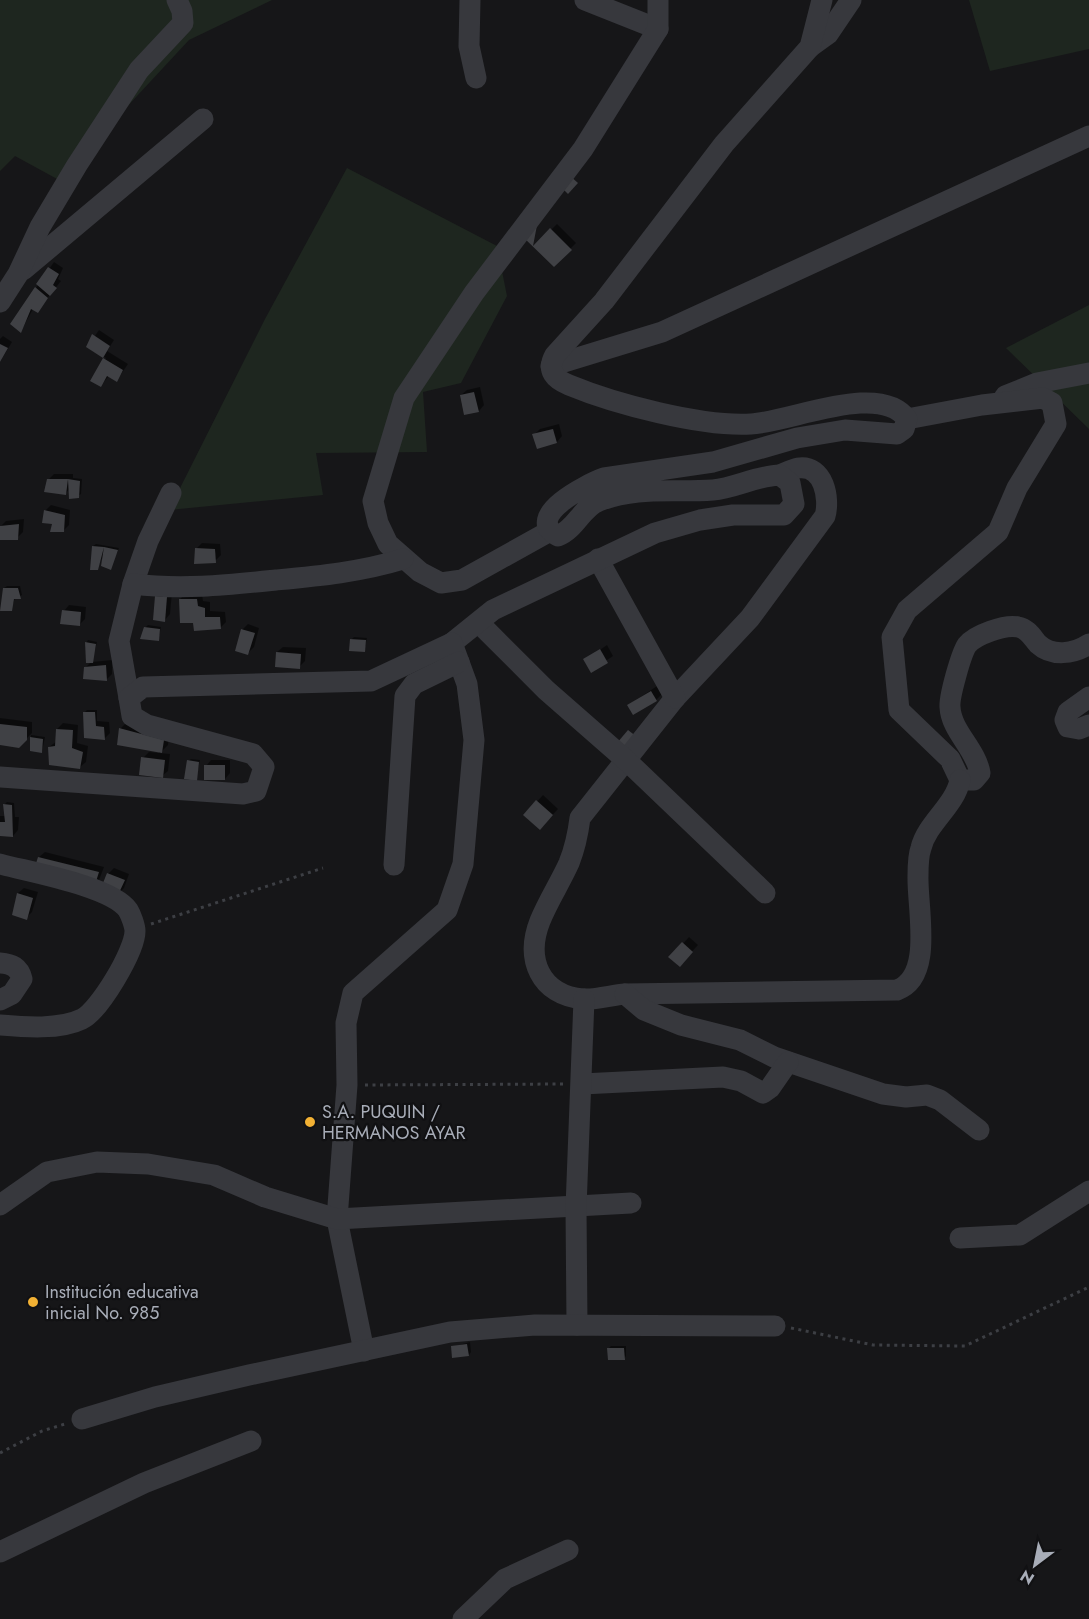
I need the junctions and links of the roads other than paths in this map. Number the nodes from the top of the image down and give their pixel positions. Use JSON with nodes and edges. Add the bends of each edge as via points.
{"nodes":[{"id":1,"x":177,"y":0,"type":"edge"},
{"id":2,"x":477,"y":0,"type":"edge"},
{"id":3,"x":585,"y":0,"type":"edge"},
{"id":4,"x":658,"y":0,"type":"edge"},
{"id":5,"x":822,"y":0,"type":"edge"},
{"id":6,"x":850,"y":0,"type":"edge"},
{"id":7,"x":658,"y":29,"type":"junction"},
{"id":8,"x":810,"y":47,"type":"junction"},
{"id":9,"x":476,"y":78,"type":"dead end"},
{"id":10,"x":203,"y":119,"type":"dead end"},
{"id":11,"x":1089,"y":136,"type":"edge"},
{"id":12,"x":18,"y":274,"type":"junction"},
{"id":13,"x":0,"y":302,"type":"edge"},
{"id":14,"x":551,"y":366,"type":"junction"},
{"id":15,"x":1089,"y":373,"type":"edge"},
{"id":16,"x":982,"y":405,"type":"junction"},
{"id":17,"x":908,"y":419,"type":"junction"},
{"id":18,"x":780,"y":475,"type":"junction"},
{"id":19,"x":171,"y":493,"type":"dead end"},
{"id":20,"x":550,"y":531,"type":"junction"},
{"id":21,"x":403,"y":559,"type":"junction"},
{"id":22,"x":598,"y":559,"type":"junction"},
{"id":23,"x":133,"y":584,"type":"junction"},
{"id":24,"x":479,"y":623,"type":"junction"},
{"id":25,"x":1089,"y":645,"type":"edge"},
{"id":26,"x":456,"y":652,"type":"junction"},
{"id":27,"x":1089,"y":697,"type":"edge"},
{"id":28,"x":129,"y":698,"type":"junction"},
{"id":29,"x":675,"y":698,"type":"junction"},
{"id":30,"x":1089,"y":725,"type":"edge"},
{"id":31,"x":627,"y":761,"type":"junction"},
{"id":32,"x":0,"y":777,"type":"edge"},
{"id":33,"x":960,"y":780,"type":"junction"},
{"id":34,"x":0,"y":864,"type":"edge"},
{"id":35,"x":394,"y":866,"type":"dead end"},
{"id":36,"x":765,"y":893,"type":"dead end"},
{"id":37,"x":0,"y":963,"type":"edge"},
{"id":38,"x":625,"y":994,"type":"junction"},
{"id":39,"x":584,"y":999,"type":"junction"},
{"id":40,"x":0,"y":1000,"type":"edge"},
{"id":41,"x":0,"y":1025,"type":"edge"},
{"id":42,"x":788,"y":1062,"type":"junction"},
{"id":43,"x":582,"y":1084,"type":"junction"},
{"id":44,"x":979,"y":1130,"type":"dead end"},
{"id":45,"x":1089,"y":1191,"type":"edge"},
{"id":46,"x":631,"y":1203,"type":"dead end"},
{"id":47,"x":0,"y":1205,"type":"edge"},
{"id":48,"x":576,"y":1208,"type":"junction"},
{"id":49,"x":337,"y":1219,"type":"junction"},
{"id":50,"x":960,"y":1238,"type":"dead end"},
{"id":51,"x":576,"y":1325,"type":"junction"},
{"id":52,"x":775,"y":1326,"type":"road end"},
{"id":53,"x":364,"y":1351,"type":"junction"},
{"id":54,"x":82,"y":1419,"type":"road end"},
{"id":55,"x":252,"y":1441,"type":"dead end"},
{"id":56,"x":568,"y":1550,"type":"dead end"},
{"id":57,"x":0,"y":1552,"type":"edge"},
{"id":58,"x":463,"y":1619,"type":"edge"}],
"edges":[{"from":1,"to":12,"type":"street","via":[[183,23],[133,79],[40,227]]},
{"from":2,"to":9,"type":"street","via":[[469,46]]},
{"from":3,"to":7,"type":"street"},
{"from":4,"to":7,"type":"street"},
{"from":5,"to":8,"type":"street"},
{"from":6,"to":8,"type":"street","via":[[828,34]]},
{"from":7,"to":21,"type":"street","via":[[583,149],[474,293],[404,398],[373,501],[382,534]]},
{"from":8,"to":14,"type":"street","via":[[702,172],[604,301],[555,355]]},
{"from":10,"to":12,"type":"street"},
{"from":11,"to":14,"type":"street","via":[[662,332]]},
{"from":12,"to":13,"type":"street"},
{"from":14,"to":17,"type":"street","via":[[557,380],[587,393],[643,409],[710,421],[752,424],[807,411],[875,402],[900,410]]},
{"from":15,"to":16,"type":"street","via":[[1037,382]]},
{"from":16,"to":17,"type":"street"},
{"from":16,"to":33,"type":"street","via":[[1043,398],[1052,403],[1056,424],[1017,488],[998,532],[907,610],[892,637],[899,710],[950,759]]},
{"from":17,"to":20,"type":"street","via":[[897,434],[845,430],[797,438],[713,462],[588,483],[558,503],[549,515]]},
{"from":18,"to":20,"type":"street","via":[[751,478],[715,489],[629,491],[595,502],[569,532],[558,536]]},
{"from":18,"to":22,"type":"street","via":[[794,491],[794,504],[784,515],[733,515],[700,520],[655,533]]},
{"from":18,"to":29,"type":"street","via":[[800,468],[812,471],[826,492],[829,503],[825,516],[750,618]]},
{"from":19,"to":23,"type":"street"},
{"from":20,"to":21,"type":"street","via":[[462,580],[441,583]]},
{"from":21,"to":23,"type":"street","via":[[366,569],[212,587]]},
{"from":22,"to":24,"type":"street","via":[[493,610]]},
{"from":22,"to":29,"type":"street"},
{"from":23,"to":28,"type":"street","via":[[119,641]]},
{"from":24,"to":26,"type":"street"},
{"from":24,"to":31,"type":"street","via":[[546,690]]},
{"from":25,"to":33,"type":"street","via":[[1061,654],[1040,645],[1028,631],[1010,626],[978,637],[967,646],[950,708],[978,758],[980,773],[974,780]]},
{"from":26,"to":28,"type":"street","via":[[371,681],[142,687]]},
{"from":26,"to":35,"type":"street","via":[[414,684],[405,696]]},
{"from":26,"to":49,"type":"street","via":[[467,684],[474,740],[463,864],[447,910],[353,993],[346,1023],[347,1085]]},
{"from":27,"to":30,"type":"street","via":[[1068,712],[1065,720],[1068,727],[1079,729]]},
{"from":28,"to":32,"type":"street","via":[[132,716],[147,726],[253,754],[264,767],[256,791],[243,794]]},
{"from":29,"to":31,"type":"street"},
{"from":31,"to":36,"type":"street"},
{"from":31,"to":39,"type":"street","via":[[580,818],[577,841],[539,923],[535,965],[540,978],[563,993]]},
{"from":33,"to":38,"type":"street","via":[[921,847],[919,966],[906,987]]},
{"from":34,"to":41,"type":"street","via":[[98,890],[128,910],[135,930],[132,947],[91,1014],[79,1021],[55,1025]]},
{"from":37,"to":40,"type":"street","via":[[12,964],[22,979],[12,994]]},
{"from":38,"to":39,"type":"street"},
{"from":38,"to":42,"type":"street","via":[[644,1010],[681,1025],[740,1040]]},
{"from":39,"to":43,"type":"street"},
{"from":42,"to":43,"type":"street","via":[[763,1093],[723,1077]]},
{"from":42,"to":44,"type":"street","via":[[883,1094],[927,1095],[940,1100]]},
{"from":43,"to":48,"type":"street"},
{"from":45,"to":50,"type":"street","via":[[1020,1235]]},
{"from":46,"to":48,"type":"street"},
{"from":47,"to":49,"type":"street","via":[[47,1172],[97,1162],[148,1164],[214,1175],[265,1197]]},
{"from":48,"to":49,"type":"street"},
{"from":48,"to":51,"type":"street"},
{"from":49,"to":53,"type":"street"},
{"from":51,"to":52,"type":"street"},
{"from":51,"to":53,"type":"street","via":[[450,1332]]},
{"from":53,"to":54,"type":"street","via":[[155,1397]]},
{"from":55,"to":57,"type":"street","via":[[144,1483]]},
{"from":56,"to":58,"type":"street","via":[[505,1579]]}]}
